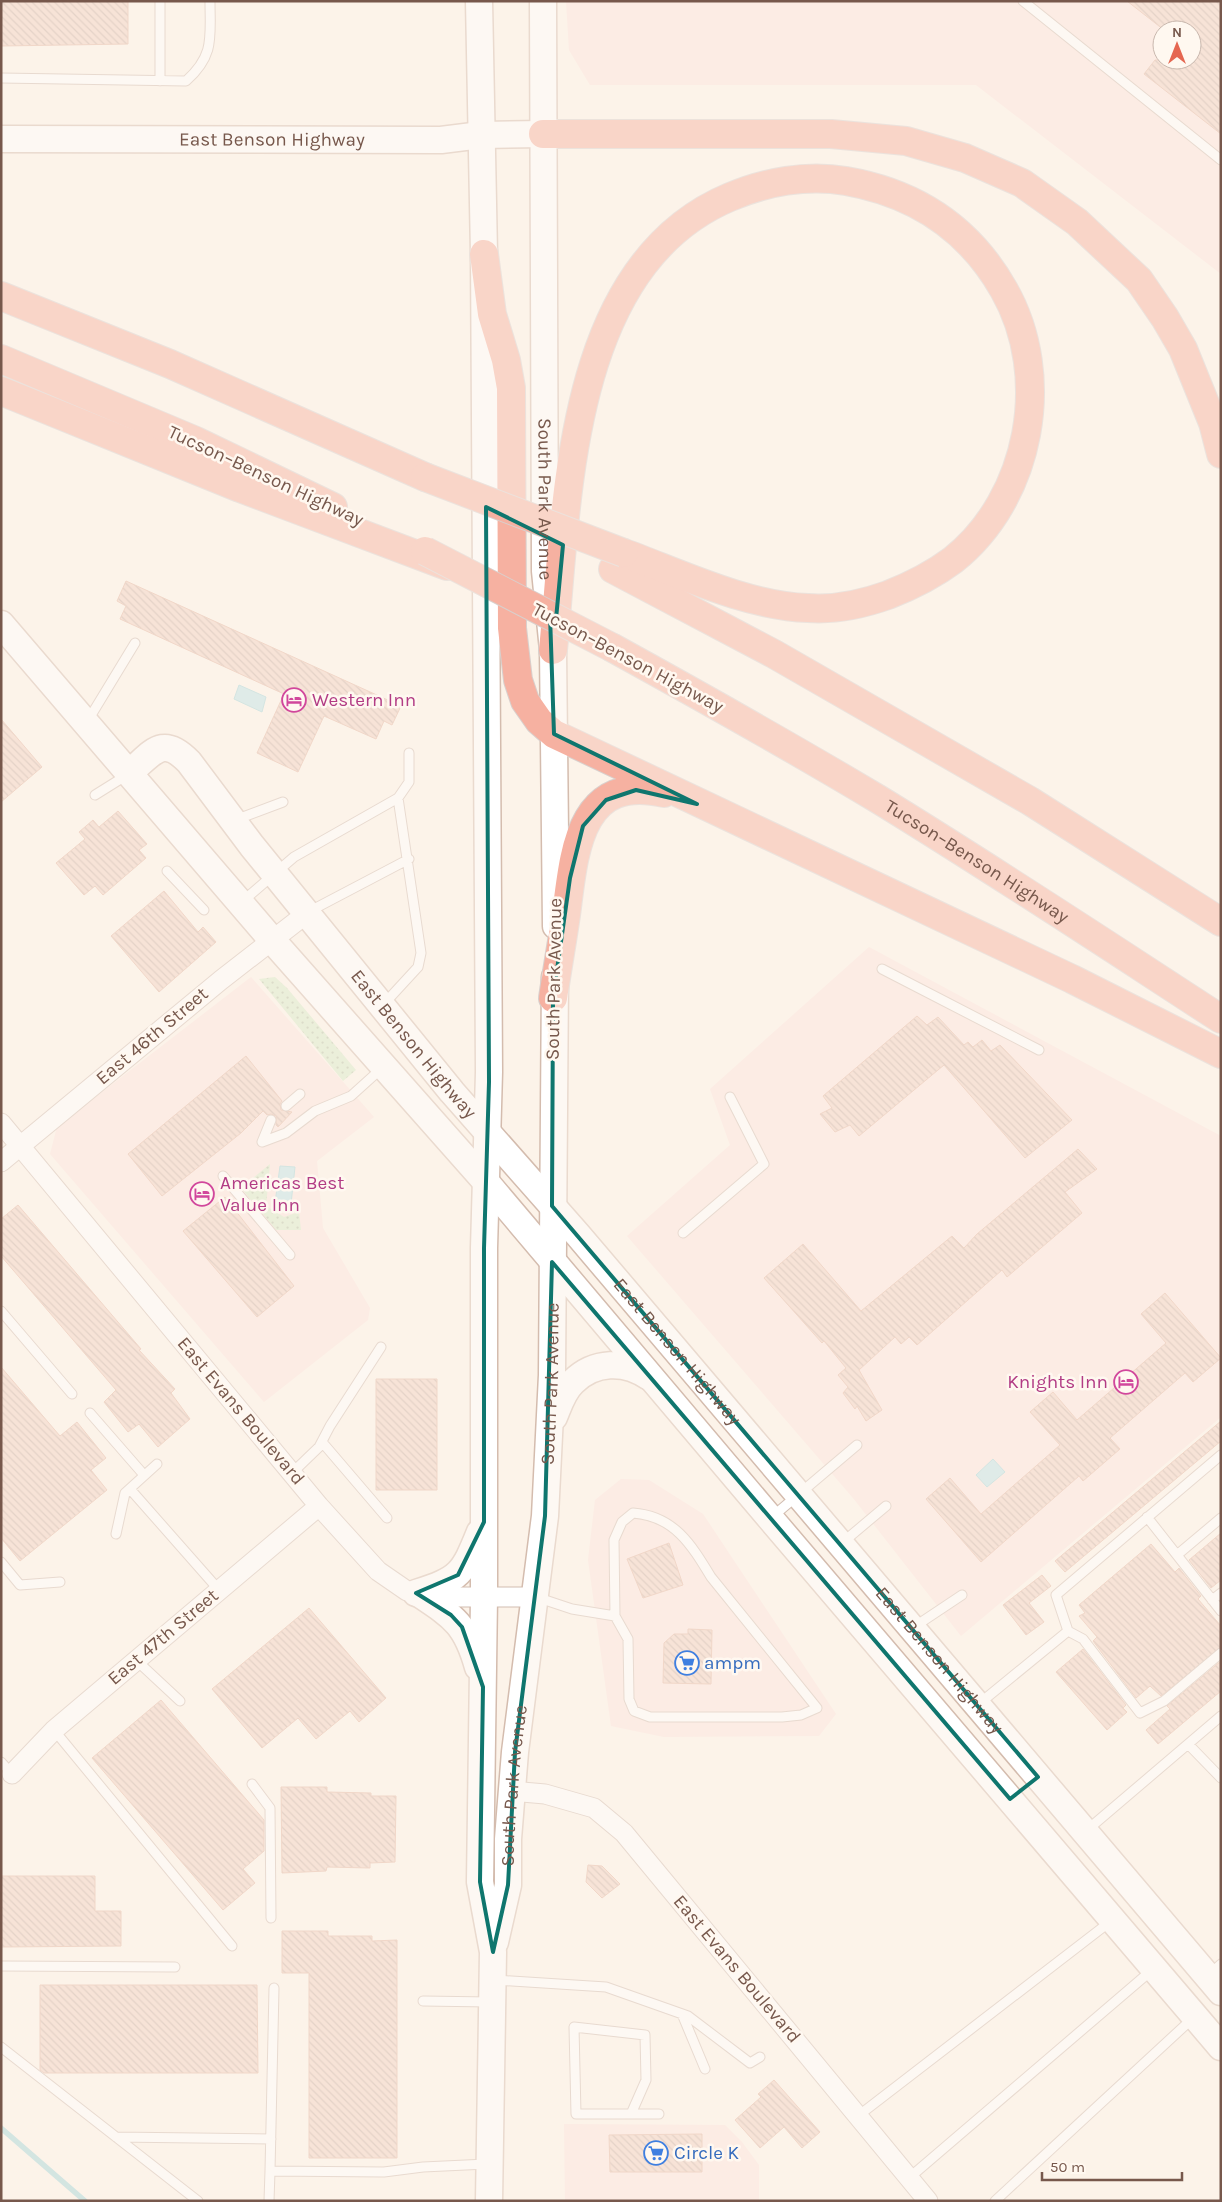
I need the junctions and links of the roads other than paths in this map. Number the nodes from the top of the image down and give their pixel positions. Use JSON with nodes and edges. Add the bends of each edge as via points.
{"nodes":[{"id":1,"x":160,"y":1,"type":"edge"},
{"id":2,"x":210,"y":1,"type":"edge"},
{"id":3,"x":480,"y":1,"type":"edge"},
{"id":4,"x":543,"y":1,"type":"edge"},
{"id":5,"x":1023,"y":1,"type":"edge"},
{"id":6,"x":1,"y":78,"type":"edge"},
{"id":7,"x":160,"y":81,"type":"junction"},
{"id":8,"x":543,"y":134,"type":"junction"},
{"id":9,"x":482,"y":135,"type":"junction"},
{"id":10,"x":1,"y":139,"type":"edge"},
{"id":11,"x":1221,"y":160,"type":"edge"},
{"id":12,"x":484,"y":254,"type":"junction"},
{"id":13,"x":1,"y":296,"type":"edge"},
{"id":14,"x":1,"y":359,"type":"edge"},
{"id":15,"x":1,"y":391,"type":"edge"},
{"id":16,"x":1221,"y":454,"type":"edge"},
{"id":17,"x":424,"y":554,"type":"junction"},
{"id":18,"x":618,"y":561,"type":"junction"},
{"id":19,"x":1,"y":624,"type":"edge"},
{"id":20,"x":135,"y":643,"type":"dead end"},
{"id":21,"x":553,"y":650,"type":"junction"},
{"id":22,"x":87,"y":723,"type":"junction"},
{"id":23,"x":554,"y":734,"type":"junction"},
{"id":24,"x":408,"y":752,"type":"dead end"},
{"id":25,"x":129,"y":773,"type":"junction"},
{"id":26,"x":95,"y":795,"type":"dead end"},
{"id":27,"x":398,"y":798,"type":"junction"},
{"id":28,"x":283,"y":802,"type":"dead end"},
{"id":29,"x":697,"y":804,"type":"junction"},
{"id":30,"x":233,"y":821,"type":"junction"},
{"id":31,"x":409,"y":858,"type":"junction"},
{"id":32,"x":167,"y":871,"type":"dead end"},
{"id":33,"x":274,"y":874,"type":"junction"},
{"id":34,"x":241,"y":903,"type":"junction"},
{"id":35,"x":204,"y":910,"type":"dead end"},
{"id":36,"x":306,"y":914,"type":"junction"},
{"id":37,"x":1221,"y":922,"type":"edge"},
{"id":38,"x":272,"y":940,"type":"junction"},
{"id":39,"x":882,"y":970,"type":"dead end"},
{"id":40,"x":553,"y":998,"type":"junction"},
{"id":41,"x":382,"y":1006,"type":"junction"},
{"id":42,"x":1221,"y":1019,"type":"edge"},
{"id":43,"x":1039,"y":1050,"type":"dead end"},
{"id":44,"x":1221,"y":1054,"type":"edge"},
{"id":45,"x":384,"y":1066,"type":"junction"},
{"id":46,"x":300,"y":1094,"type":"dead end"},
{"id":47,"x":730,"y":1097,"type":"dead end"},
{"id":48,"x":286,"y":1106,"type":"dead end"},
{"id":49,"x":271,"y":1120,"type":"dead end"},
{"id":50,"x":1,"y":1123,"type":"edge"},
{"id":51,"x":487,"y":1133,"type":"junction"},
{"id":52,"x":20,"y":1145,"type":"junction"},
{"id":53,"x":1,"y":1162,"type":"edge"},
{"id":54,"x":224,"y":1176,"type":"dead end"},
{"id":55,"x":486,"y":1182,"type":"junction"},
{"id":56,"x":552,"y":1206,"type":"junction"},
{"id":57,"x":683,"y":1233,"type":"dead end"},
{"id":58,"x":290,"y":1255,"type":"dead end"},
{"id":59,"x":552,"y":1262,"type":"junction"},
{"id":60,"x":1,"y":1311,"type":"edge"},
{"id":61,"x":381,"y":1347,"type":"dead end"},
{"id":62,"x":660,"y":1388,"type":"junction"},
{"id":63,"x":72,"y":1394,"type":"dead end"},
{"id":64,"x":90,"y":1413,"type":"dead end"},
{"id":65,"x":548,"y":1440,"type":"junction"},
{"id":66,"x":322,"y":1442,"type":"junction"},
{"id":67,"x":857,"y":1445,"type":"dead end"},
{"id":68,"x":1221,"y":1455,"type":"edge"},
{"id":69,"x":157,"y":1464,"type":"dead end"},
{"id":70,"x":292,"y":1473,"type":"junction"},
{"id":71,"x":144,"y":1475,"type":"junction"},
{"id":72,"x":127,"y":1491,"type":"junction"},
{"id":73,"x":799,"y":1494,"type":"junction"},
{"id":74,"x":319,"y":1506,"type":"junction"},
{"id":75,"x":886,"y":1506,"type":"dead end"},
{"id":76,"x":1147,"y":1517,"type":"junction"},
{"id":77,"x":387,"y":1518,"type":"dead end"},
{"id":78,"x":770,"y":1518,"type":"junction"},
{"id":79,"x":1221,"y":1518,"type":"edge"},
{"id":80,"x":484,"y":1522,"type":"junction"},
{"id":81,"x":116,"y":1534,"type":"dead end"},
{"id":82,"x":841,"y":1544,"type":"junction"},
{"id":83,"x":1177,"y":1555,"type":"junction"},
{"id":84,"x":1,"y":1562,"type":"edge"},
{"id":85,"x":60,"y":1582,"type":"dead end"},
{"id":86,"x":219,"y":1590,"type":"junction"},
{"id":87,"x":417,"y":1593,"type":"junction"},
{"id":88,"x":1221,"y":1593,"type":"edge"},
{"id":89,"x":962,"y":1595,"type":"dead end"},
{"id":90,"x":484,"y":1597,"type":"junction"},
{"id":91,"x":536,"y":1597,"type":"junction"},
{"id":92,"x":1212,"y":1600,"type":"junction"},
{"id":93,"x":1221,"y":1612,"type":"edge"},
{"id":94,"x":615,"y":1616,"type":"junction"},
{"id":95,"x":912,"y":1628,"type":"junction"},
{"id":96,"x":1068,"y":1631,"type":"junction"},
{"id":97,"x":1221,"y":1654,"type":"edge"},
{"id":98,"x":136,"y":1659,"type":"junction"},
{"id":99,"x":483,"y":1687,"type":"junction"},
{"id":100,"x":180,"y":1701,"type":"dead end"},
{"id":101,"x":978,"y":1704,"type":"junction"},
{"id":102,"x":1221,"y":1716,"type":"edge"},
{"id":103,"x":54,"y":1730,"type":"junction"},
{"id":104,"x":1188,"y":1744,"type":"junction"},
{"id":105,"x":5,"y":1771,"type":"edge"},
{"id":106,"x":1038,"y":1777,"type":"junction"},
{"id":107,"x":1221,"y":1778,"type":"edge"},
{"id":108,"x":252,"y":1784,"type":"dead end"},
{"id":109,"x":511,"y":1791,"type":"junction"},
{"id":110,"x":1010,"y":1799,"type":"junction"},
{"id":111,"x":1085,"y":1832,"type":"junction"},
{"id":112,"x":271,"y":1918,"type":"dead end"},
{"id":113,"x":1112,"y":1920,"type":"junction"},
{"id":114,"x":232,"y":1946,"type":"dead end"},
{"id":115,"x":493,"y":1952,"type":"junction"},
{"id":116,"x":1,"y":1966,"type":"edge"},
{"id":117,"x":175,"y":1967,"type":"dead end"},
{"id":118,"x":1154,"y":1969,"type":"junction"},
{"id":119,"x":1216,"y":1977,"type":"edge"},
{"id":120,"x":274,"y":1988,"type":"dead end"},
{"id":121,"x":492,"y":1991,"type":"junction"},
{"id":122,"x":422,"y":2001,"type":"dead end"},
{"id":123,"x":682,"y":2014,"type":"junction"},
{"id":124,"x":1195,"y":2016,"type":"junction"},
{"id":125,"x":1,"y":2047,"type":"edge"},
{"id":126,"x":1221,"y":2047,"type":"edge"},
{"id":127,"x":760,"y":2057,"type":"dead end"},
{"id":128,"x":704,"y":2069,"type":"dead end"},
{"id":129,"x":631,"y":2114,"type":"junction"},
{"id":130,"x":658,"y":2114,"type":"dead end"},
{"id":131,"x":858,"y":2116,"type":"junction"},
{"id":132,"x":116,"y":2137,"type":"junction"},
{"id":133,"x":271,"y":2139,"type":"junction"},
{"id":134,"x":489,"y":2164,"type":"junction"},
{"id":135,"x":270,"y":2171,"type":"junction"},
{"id":136,"x":909,"y":2178,"type":"junction"},
{"id":137,"x":198,"y":2201,"type":"edge"},
{"id":138,"x":268,"y":2201,"type":"edge"},
{"id":139,"x":489,"y":2201,"type":"edge"},
{"id":140,"x":928,"y":2201,"type":"edge"},
{"id":141,"x":995,"y":2201,"type":"edge"}],
"edges":[{"from":1,"to":7,"type":"lane"},
{"from":2,"to":7,"type":"lane","via":[[210,48],[198,70],[186,81]]},
{"from":3,"to":9,"type":"main road","name":"South Park Avenue"},
{"from":4,"to":8,"type":"main road","name":"South Park Avenue"},
{"from":5,"to":11,"type":"lane"},
{"from":6,"to":7,"type":"lane"},
{"from":8,"to":9,"type":"main road","name":"East Benson Highway"},
{"from":8,"to":16,"type":"highway","via":[[831,134],[906,141],[965,158],[1022,184],[1077,222],[1139,280],[1166,318],[1183,350]]},
{"from":8,"to":21,"type":"main road","name":"South Park Avenue","via":[[545,571]]},
{"from":9,"to":10,"type":"main road","name":"East Benson Highway","via":[[441,140]]},
{"from":9,"to":12,"type":"main road","name":"South Park Avenue"},
{"from":12,"to":23,"type":"highway","via":[[492,314],[511,388],[512,628],[518,680],[524,701]]},
{"from":12,"to":51,"type":"main road","name":"South Park Avenue"},
{"from":13,"to":18,"type":"highway","bridge":true,"via":[[170,364]]},
{"from":14,"to":17,"type":"highway","name":"Tucson–Benson Highway","via":[[196,441]]},
{"from":15,"to":17,"type":"highway","via":[[240,488]]},
{"from":17,"to":42,"type":"highway","name":"Tucson–Benson Highway","bridge":true,"via":[[613,648],[729,712],[878,799]]},
{"from":18,"to":21,"type":"highway","via":[[772,604],[810,609],[874,600],[928,576],[954,559],[976,538],[998,507],[1015,474],[1030,408],[1030,378],[1017,320],[1006,293],[971,244],[951,225],[903,196],[838,179],[815,178],[764,185],[723,200],[688,220],[659,246],[624,293],[610,320],[586,394],[571,466]]},
{"from":18,"to":37,"type":"highway","via":[[1013,791]]},
{"from":19,"to":22,"type":"main road","name":"East Benson Highway"},
{"from":20,"to":22,"type":"lane"},
{"from":21,"to":23,"type":"main road","name":"South Park Avenue"},
{"from":22,"to":25,"type":"main road","name":"East Benson Highway"},
{"from":23,"to":29,"type":"highway"},
{"from":23,"to":40,"type":"main road","name":"South Park Avenue","via":[[556,952]]},
{"from":24,"to":27,"type":"lane","via":[[408,782]]},
{"from":25,"to":26,"type":"lane"},
{"from":25,"to":30,"type":"main road","name":"East Benson Highway","via":[[157,749],[167,747],[178,751]]},
{"from":25,"to":34,"type":"main road","name":"East Benson Highway"},
{"from":27,"to":31,"type":"lane"},
{"from":27,"to":33,"type":"lane","via":[[294,857]]},
{"from":28,"to":30,"type":"lane"},
{"from":29,"to":40,"type":"highway","via":[[669,794],[636,790],[621,793],[594,809],[583,826],[576,849]]},
{"from":29,"to":44,"type":"highway","via":[[1080,983]]},
{"from":30,"to":33,"type":"main road","name":"East Benson Highway"},
{"from":31,"to":36,"type":"lane"},
{"from":31,"to":41,"type":"lane","via":[[422,953],[418,967]]},
{"from":32,"to":35,"type":"lane"},
{"from":33,"to":34,"type":"lane"},
{"from":33,"to":36,"type":"main road","name":"East Benson Highway"},
{"from":34,"to":38,"type":"main road","name":"East Benson Highway"},
{"from":36,"to":38,"type":"street","name":"East 46th Street"},
{"from":36,"to":41,"type":"main road","name":"East Benson Highway"},
{"from":38,"to":45,"type":"main road","name":"East Benson Highway"},
{"from":38,"to":52,"type":"street","name":"East 46th Street"},
{"from":39,"to":43,"type":"lane"},
{"from":40,"to":56,"type":"main road","name":"South Park Avenue"},
{"from":41,"to":51,"type":"main road","name":"East Benson Highway"},
{"from":45,"to":49,"type":"lane","via":[[351,1096],[315,1112],[286,1133],[262,1142]]},
{"from":45,"to":55,"type":"main road","name":"East Benson Highway"},
{"from":46,"to":48,"type":"lane"},
{"from":47,"to":57,"type":"lane","via":[[764,1164]]},
{"from":50,"to":52,"type":"street","name":"East Evans Boulevard"},
{"from":51,"to":55,"type":"main road","name":"South Park Avenue"},
{"from":51,"to":56,"type":"main road","name":"East Benson Highway"},
{"from":52,"to":53,"type":"street","name":"East 46th Street"},
{"from":52,"to":70,"type":"street","name":"East Evans Boulevard"},
{"from":54,"to":58,"type":"lane"},
{"from":55,"to":59,"type":"main road","name":"East Benson Highway"},
{"from":55,"to":80,"type":"main road","name":"South Park Avenue"},
{"from":56,"to":59,"type":"main road","name":"South Park Avenue"},
{"from":56,"to":73,"type":"main road","name":"East Benson Highway"},
{"from":59,"to":62,"type":"main road","name":"East Benson Highway"},
{"from":59,"to":65,"type":"main road","name":"South Park Avenue","via":[[552,1375]]},
{"from":60,"to":63,"type":"lane"},
{"from":61,"to":66,"type":"lane"},
{"from":62,"to":65,"type":"main road","via":[[636,1369],[602,1366],[592,1370],[572,1382],[565,1392]]},
{"from":62,"to":78,"type":"main road","name":"East Benson Highway"},
{"from":64,"to":71,"type":"lane"},
{"from":65,"to":91,"type":"main road","name":"South Park Avenue","via":[[545,1516]]},
{"from":66,"to":70,"type":"lane"},
{"from":66,"to":77,"type":"lane"},
{"from":67,"to":73,"type":"lane"},
{"from":68,"to":76,"type":"lane"},
{"from":69,"to":71,"type":"lane"},
{"from":70,"to":74,"type":"street","name":"East Evans Boulevard"},
{"from":71,"to":72,"type":"lane"},
{"from":72,"to":81,"type":"lane"},
{"from":72,"to":86,"type":"lane"},
{"from":73,"to":78,"type":"lane"},
{"from":73,"to":82,"type":"main road","name":"East Benson Highway"},
{"from":74,"to":86,"type":"street","name":"East 47th Street"},
{"from":74,"to":87,"type":"street","name":"East Evans Boulevard","via":[[378,1570],[407,1591]]},
{"from":75,"to":82,"type":"lane"},
{"from":76,"to":83,"type":"lane"},
{"from":76,"to":96,"type":"lane","via":[[1056,1595]]},
{"from":78,"to":110,"type":"main road","name":"East Benson Highway"},
{"from":79,"to":83,"type":"lane"},
{"from":80,"to":87,"type":"main road","via":[[458,1575]]},
{"from":80,"to":90,"type":"main road","name":"South Park Avenue"},
{"from":82,"to":95,"type":"main road","name":"East Benson Highway"},
{"from":83,"to":92,"type":"lane"},
{"from":84,"to":85,"type":"lane","via":[[20,1585]]},
{"from":86,"to":98,"type":"street","name":"East 47th Street"},
{"from":87,"to":90,"type":"street","name":"East Evans Boulevard","via":[[442,1597]]},
{"from":87,"to":99,"type":"main road","via":[[451,1615],[462,1627]]},
{"from":88,"to":92,"type":"lane"},
{"from":89,"to":95,"type":"lane"},
{"from":90,"to":91,"type":"street","name":"East Evans Boulevard"},
{"from":90,"to":99,"type":"main road","name":"South Park Avenue"},
{"from":91,"to":94,"type":"lane","via":[[572,1609]]},
{"from":91,"to":109,"type":"main road","name":"South Park Avenue"},
{"from":92,"to":93,"type":"lane"},
{"from":94,"to":94,"type":"lane","via":[[614,1540],[622,1522],[633,1513],[651,1515],[672,1525],[700,1557],[711,1577],[817,1708],[801,1715],[782,1717],[650,1717],[634,1711],[629,1699],[628,1639]]},
{"from":95,"to":101,"type":"main road","name":"East Benson Highway"},
{"from":96,"to":97,"type":"lane","via":[[1082,1639],[1140,1714],[1164,1701]]},
{"from":96,"to":101,"type":"lane"},
{"from":98,"to":100,"type":"lane"},
{"from":98,"to":103,"type":"street","name":"East 47th Street"},
{"from":99,"to":115,"type":"main road","name":"South Park Avenue","via":[[480,1882]]},
{"from":101,"to":106,"type":"main road","name":"East Benson Highway"},
{"from":102,"to":104,"type":"lane"},
{"from":103,"to":105,"type":"street","name":"East 47th Street"},
{"from":103,"to":114,"type":"lane"},
{"from":104,"to":107,"type":"lane"},
{"from":104,"to":111,"type":"lane"},
{"from":106,"to":110,"type":"main road"},
{"from":106,"to":111,"type":"main road","name":"East Benson Highway"},
{"from":108,"to":112,"type":"lane","via":[[270,1808]]},
{"from":109,"to":115,"type":"main road","name":"South Park Avenue","via":[[508,1885]]},
{"from":109,"to":131,"type":"street","name":"East Evans Boulevard","via":[[545,1794],[594,1808],[624,1833]]},
{"from":110,"to":113,"type":"main road","name":"East Benson Highway"},
{"from":111,"to":119,"type":"main road","name":"East Benson Highway"},
{"from":113,"to":118,"type":"main road","name":"East Benson Highway"},
{"from":113,"to":131,"type":"lane"},
{"from":115,"to":121,"type":"main road","name":"South Park Avenue"},
{"from":116,"to":117,"type":"lane"},
{"from":118,"to":124,"type":"main road","name":"East Benson Highway"},
{"from":118,"to":136,"type":"lane"},
{"from":120,"to":133,"type":"lane"},
{"from":121,"to":122,"type":"lane"},
{"from":121,"to":123,"type":"lane","via":[[606,1987]]},
{"from":121,"to":134,"type":"main road","name":"South Park Avenue"},
{"from":123,"to":127,"type":"lane","via":[[750,2063]]},
{"from":123,"to":128,"type":"lane"},
{"from":124,"to":126,"type":"main road","name":"East Benson Highway"},
{"from":124,"to":141,"type":"lane"},
{"from":125,"to":132,"type":"lane"},
{"from":129,"to":129,"type":"lane","via":[[576,2114],[574,2027],[645,2036],[646,2080]]},
{"from":129,"to":130,"type":"lane"},
{"from":131,"to":136,"type":"street","name":"East Evans Boulevard"},
{"from":132,"to":133,"type":"lane"},
{"from":132,"to":137,"type":"lane"},
{"from":133,"to":135,"type":"lane"},
{"from":134,"to":135,"type":"lane","via":[[384,2172]]},
{"from":134,"to":139,"type":"main road","name":"South Park Avenue"},
{"from":135,"to":138,"type":"lane"},
{"from":136,"to":140,"type":"street","name":"East Evans Boulevard"}]}
